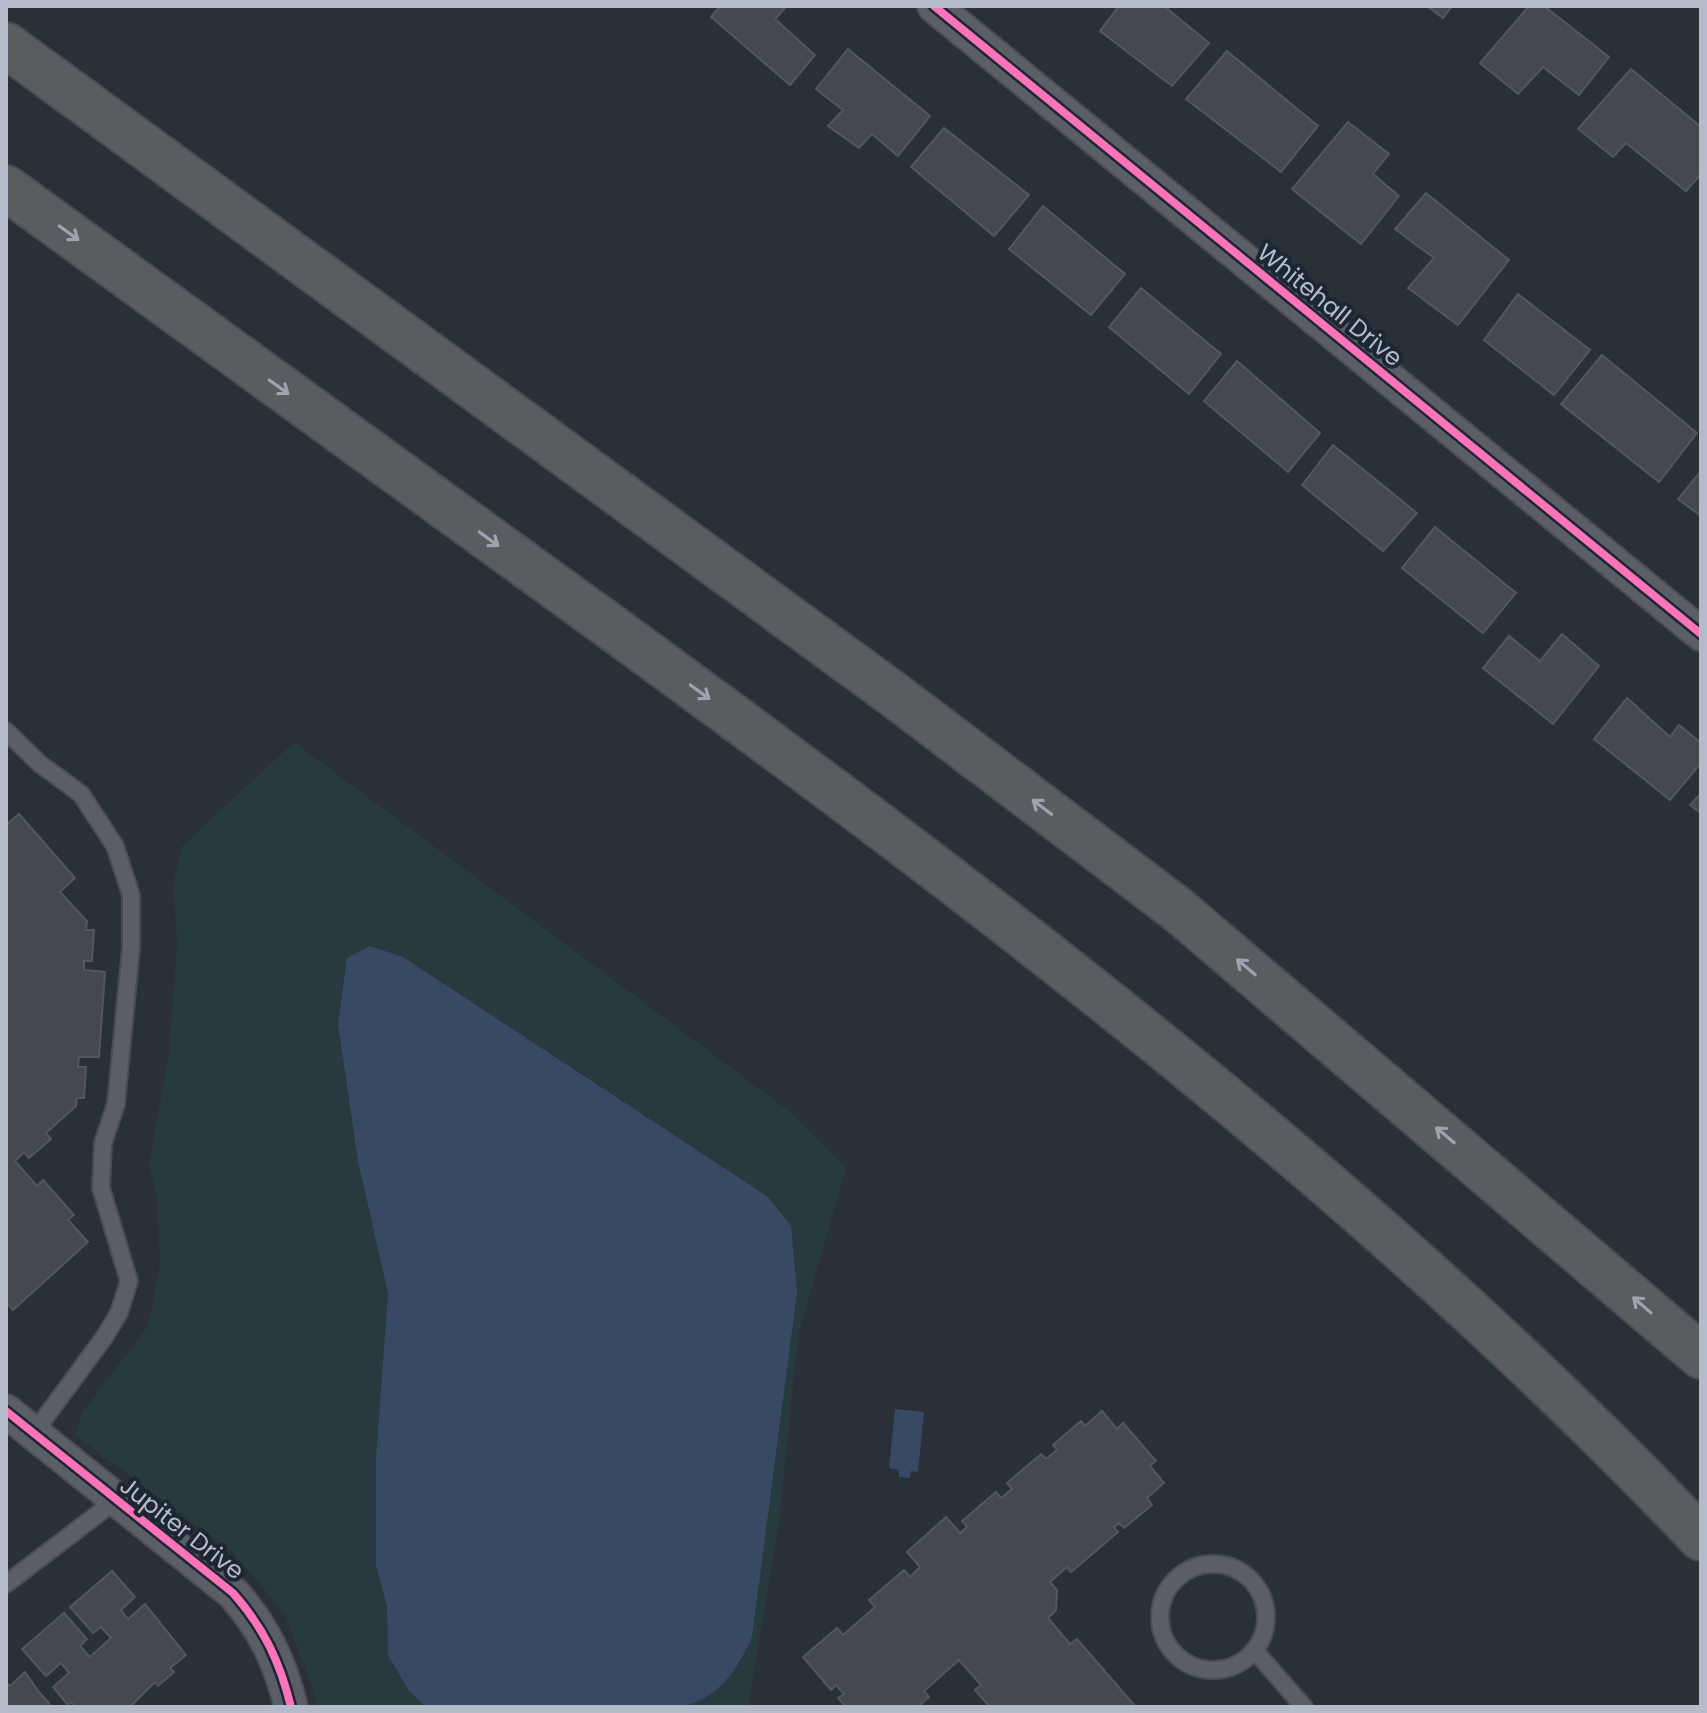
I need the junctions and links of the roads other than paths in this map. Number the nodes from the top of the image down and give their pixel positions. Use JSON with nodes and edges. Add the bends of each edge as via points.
{"nodes":[{"id":1,"x":934,"y":6,"type":"edge"},
{"id":2,"x":6,"y":45,"type":"edge"},
{"id":3,"x":6,"y":188,"type":"edge"},
{"id":4,"x":1701,"y":634,"type":"edge"},
{"id":5,"x":6,"y":731,"type":"edge"},
{"id":6,"x":1701,"y":1356,"type":"edge"},
{"id":7,"x":16,"y":1426,"type":"edge"},
{"id":8,"x":115,"y":1501,"type":"junction"},
{"id":9,"x":1701,"y":1538,"type":"edge"},
{"id":10,"x":6,"y":1584,"type":"edge"},
{"id":11,"x":1255,"y":1651,"type":"junction"},
{"id":12,"x":291,"y":1707,"type":"edge"},
{"id":13,"x":1304,"y":1707,"type":"edge"}],
"edges":[{"from":1,"to":4,"type":"street","name":"Whitehall Drive"},
{"from":6,"to":2,"type":"highway","one_way":true,"via":[[1177,909],[893,694]]},
{"from":3,"to":9,"type":"highway","one_way":true,"via":[[812,774],[1119,1011],[1394,1240]]},
{"from":5,"to":7,"type":"lane","via":[[81,794],[115,846],[131,895],[116,1104],[103,1143],[101,1188],[129,1281],[103,1339]]},
{"from":7,"to":8,"type":"street","name":"Jupiter Drive"},
{"from":8,"to":10,"type":"lane"},
{"from":8,"to":12,"type":"street","name":"Jupiter Drive","via":[[181,1548],[256,1619],[279,1663]]},
{"from":11,"to":11,"type":"lane","via":[[1242,1662],[1209,1670],[1178,1657],[1161,1628],[1164,1594],[1190,1569],[1207,1563],[1242,1571],[1265,1599],[1264,1635]]},
{"from":11,"to":13,"type":"lane"}]}
